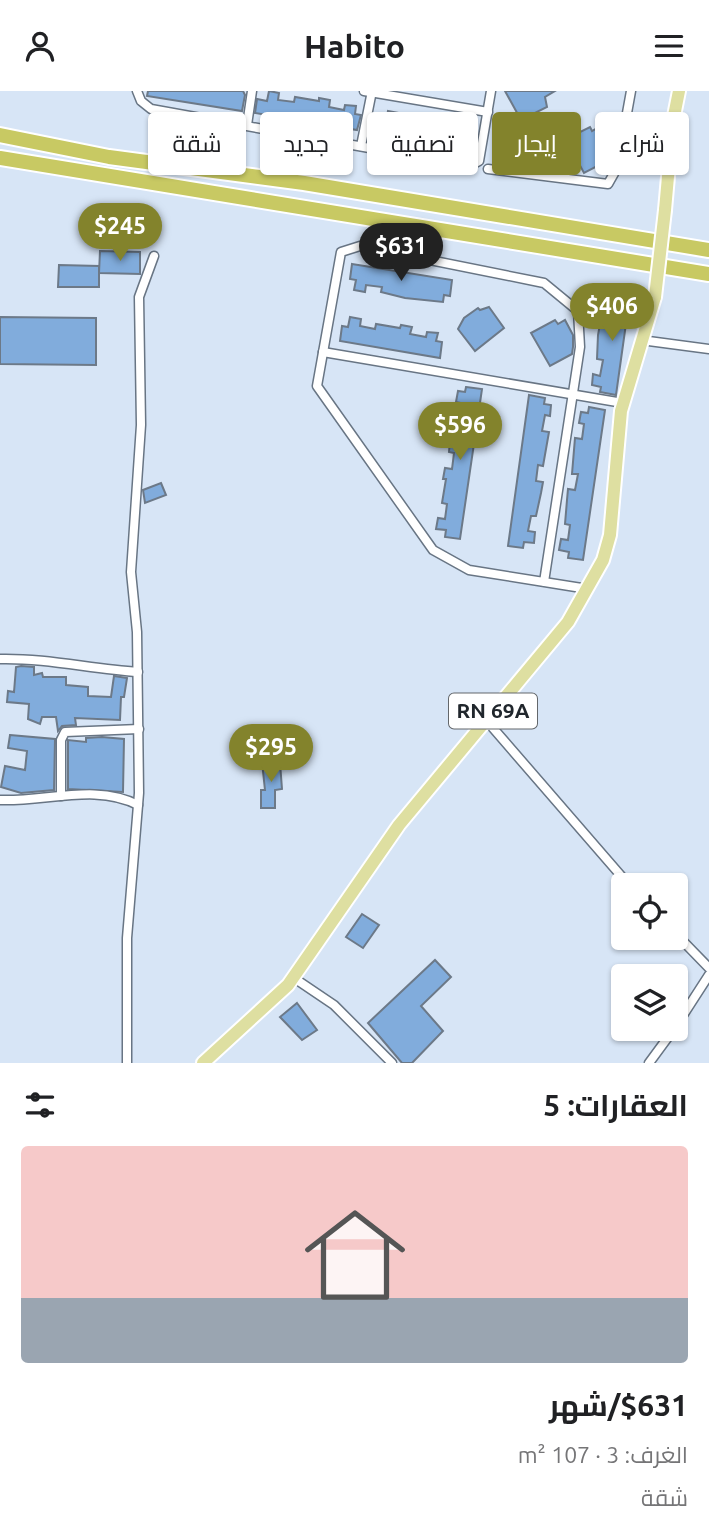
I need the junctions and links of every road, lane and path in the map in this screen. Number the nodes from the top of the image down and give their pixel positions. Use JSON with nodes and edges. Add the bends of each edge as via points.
{"nodes":[{"id":1,"x":136,"y":91,"type":"edge"},
{"id":2,"x":252,"y":91,"type":"edge"},
{"id":3,"x":369,"y":91,"type":"edge"},
{"id":4,"x":491,"y":91,"type":"edge"},
{"id":5,"x":631,"y":91,"type":"edge"},
{"id":6,"x":676,"y":92,"type":"edge"},
{"id":7,"x":488,"y":112,"type":"junction"},
{"id":8,"x":247,"y":125,"type":"junction"},
{"id":9,"x":0,"y":135,"type":"edge"},
{"id":10,"x":361,"y":146,"type":"junction"},
{"id":11,"x":0,"y":159,"type":"edge"},
{"id":12,"x":488,"y":169,"type":"dead end"},
{"id":13,"x":709,"y":250,"type":"edge"},
{"id":14,"x":154,"y":256,"type":"dead end"},
{"id":15,"x":709,"y":274,"type":"edge"},
{"id":16,"x":641,"y":339,"type":"junction"},
{"id":17,"x":709,"y":349,"type":"edge"},
{"id":18,"x":323,"y":352,"type":"junction"},
{"id":19,"x":573,"y":395,"type":"junction"},
{"id":20,"x":623,"y":404,"type":"junction"},
{"id":21,"x":544,"y":582,"type":"junction"},
{"id":22,"x":588,"y":589,"type":"junction"},
{"id":23,"x":0,"y":659,"type":"edge"},
{"id":24,"x":138,"y":672,"type":"junction"},
{"id":25,"x":486,"y":720,"type":"junction"},
{"id":26,"x":139,"y":729,"type":"junction"},
{"id":27,"x":61,"y":796,"type":"junction"},
{"id":28,"x":0,"y":800,"type":"edge"},
{"id":29,"x":138,"y":805,"type":"junction"},
{"id":30,"x":619,"y":873,"type":"edge"},
{"id":31,"x":688,"y":946,"type":"edge"},
{"id":32,"x":709,"y":968,"type":"edge"},
{"id":33,"x":709,"y":975,"type":"edge"},
{"id":34,"x":294,"y":978,"type":"junction"},
{"id":35,"x":688,"y":1008,"type":"edge"},
{"id":36,"x":665,"y":1041,"type":"edge"},
{"id":37,"x":127,"y":1063,"type":"edge"},
{"id":38,"x":203,"y":1063,"type":"edge"},
{"id":39,"x":392,"y":1063,"type":"edge"},
{"id":40,"x":649,"y":1063,"type":"edge"}],
"edges":[{"from":1,"to":8,"type":"street","via":[[151,109]]},
{"from":2,"to":8,"type":"street"},
{"from":3,"to":7,"type":"street"},
{"from":3,"to":10,"type":"street"},
{"from":4,"to":7,"type":"street"},
{"from":5,"to":12,"type":"street","via":[[617,167],[608,184]]},
{"from":6,"to":16,"type":"main road","number":"RN 69A","bridge":true,"via":[[655,297]]},
{"from":7,"to":10,"type":"street","via":[[475,165]]},
{"from":8,"to":10,"type":"street"},
{"from":9,"to":13,"type":"highway","via":[[109,157],[304,183]]},
{"from":11,"to":15,"type":"highway"},
{"from":14,"to":24,"type":"street","via":[[139,297],[141,425],[131,572]]},
{"from":16,"to":17,"type":"street"},
{"from":16,"to":20,"type":"main road","number":"RN 69A"},
{"from":18,"to":19,"type":"street"},
{"from":18,"to":19,"type":"street","via":[[341,252],[360,246],[544,283],[578,310],[580,347]]},
{"from":18,"to":21,"type":"street","via":[[317,386],[433,549],[468,570]]},
{"from":19,"to":20,"type":"street"},
{"from":19,"to":21,"type":"street"},
{"from":20,"to":22,"type":"main road","number":"RN 69A","via":[[610,534]]},
{"from":21,"to":22,"type":"street"},
{"from":22,"to":25,"type":"main road","number":"RN 69A","via":[[568,622]]},
{"from":23,"to":24,"type":"street","via":[[42,659]]},
{"from":24,"to":26,"type":"street"},
{"from":25,"to":30,"type":"street"},
{"from":25,"to":34,"type":"main road","number":"RN 69A","via":[[399,825]]},
{"from":26,"to":27,"type":"street","via":[[65,732]]},
{"from":26,"to":29,"type":"street"},
{"from":27,"to":28,"type":"street"},
{"from":27,"to":29,"type":"street","via":[[112,796]]},
{"from":29,"to":37,"type":"street","via":[[127,938]]},
{"from":31,"to":32,"type":"street"},
{"from":33,"to":35,"type":"street"},
{"from":34,"to":38,"type":"main road","number":"RN 69A"},
{"from":34,"to":39,"type":"street","via":[[334,1005]]},
{"from":36,"to":40,"type":"street"}]}
